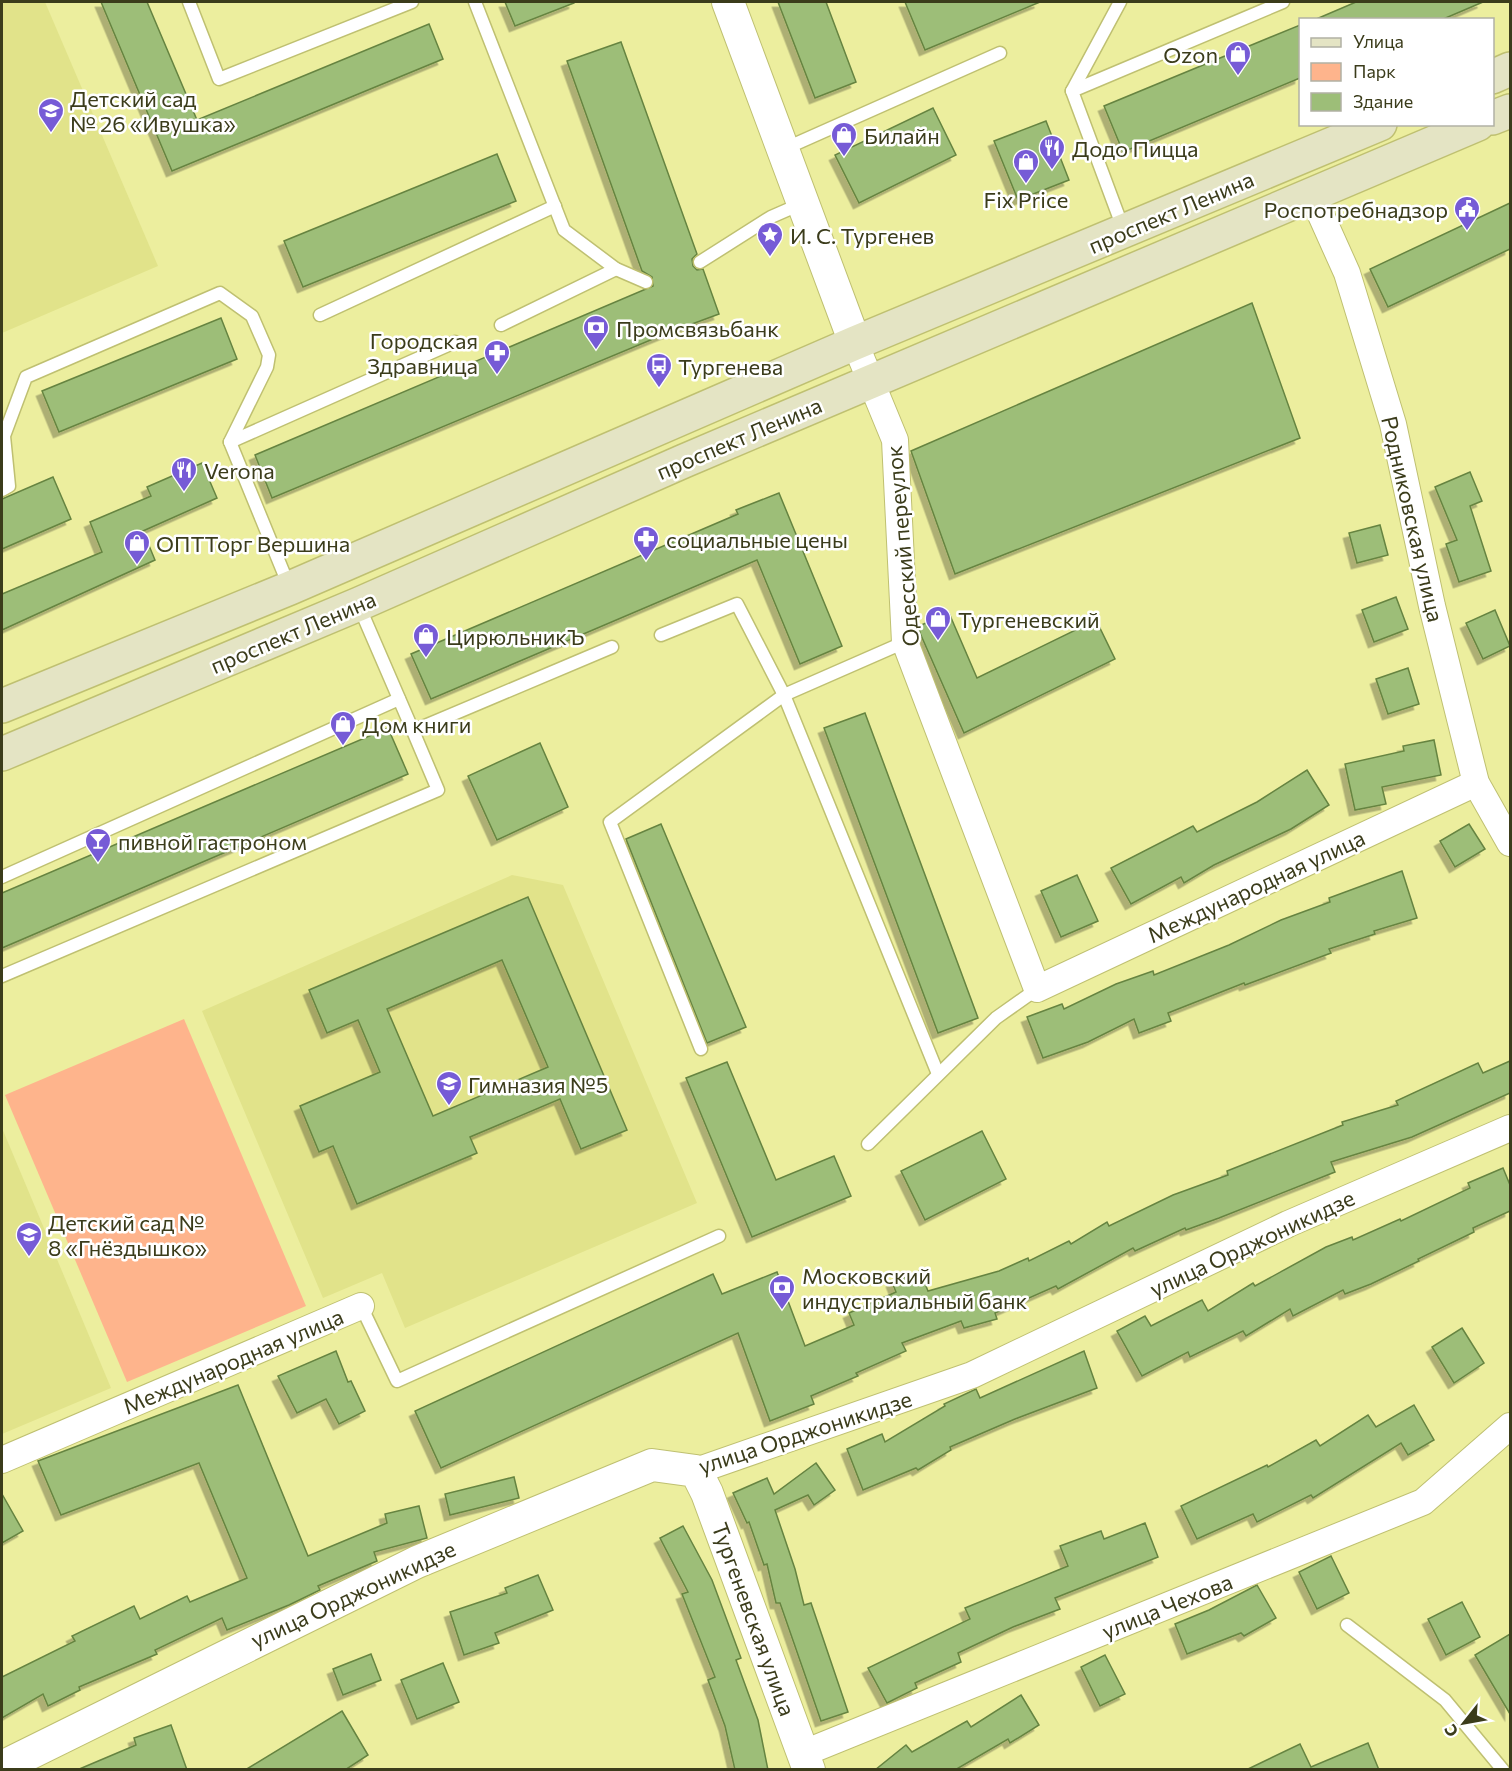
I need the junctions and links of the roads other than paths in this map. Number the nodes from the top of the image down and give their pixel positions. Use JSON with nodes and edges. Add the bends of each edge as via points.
{"nodes":[{"id":1,"x":189,"y":2,"type":"edge"},
{"id":2,"x":412,"y":2,"type":"edge"},
{"id":3,"x":475,"y":2,"type":"edge"},
{"id":4,"x":728,"y":2,"type":"edge"},
{"id":5,"x":1120,"y":2,"type":"edge"},
{"id":6,"x":1283,"y":2,"type":"edge"},
{"id":7,"x":1000,"y":53,"type":"dead end"},
{"id":8,"x":1510,"y":69,"type":"edge"},
{"id":9,"x":1494,"y":76,"type":"edge"},
{"id":10,"x":1072,"y":91,"type":"junction"},
{"id":11,"x":1375,"y":126,"type":"edge"},
{"id":12,"x":1482,"y":126,"type":"edge"},
{"id":13,"x":783,"y":150,"type":"junction"},
{"id":14,"x":1312,"y":195,"type":"junction"},
{"id":15,"x":803,"y":203,"type":"junction"},
{"id":16,"x":555,"y":206,"type":"junction"},
{"id":17,"x":1124,"y":232,"type":"junction"},
{"id":18,"x":700,"y":262,"type":"dead end"},
{"id":19,"x":616,"y":269,"type":"junction"},
{"id":20,"x":646,"y":282,"type":"dead end"},
{"id":21,"x":320,"y":315,"type":"dead end"},
{"id":22,"x":501,"y":325,"type":"dead end"},
{"id":23,"x":455,"y":342,"type":"dead end"},
{"id":24,"x":855,"y":343,"type":"junction"},
{"id":25,"x":872,"y":382,"type":"junction"},
{"id":26,"x":230,"y":442,"type":"junction"},
{"id":27,"x":2,"y":490,"type":"edge"},
{"id":28,"x":290,"y":588,"type":"junction"},
{"id":29,"x":359,"y":604,"type":"junction"},
{"id":30,"x":661,"y":635,"type":"dead end"},
{"id":31,"x":905,"y":642,"type":"junction"},
{"id":32,"x":612,"y":647,"type":"dead end"},
{"id":33,"x":784,"y":695,"type":"junction"},
{"id":34,"x":399,"y":699,"type":"junction"},
{"id":35,"x":2,"y":706,"type":"edge"},
{"id":36,"x":413,"y":731,"type":"junction"},
{"id":37,"x":2,"y":754,"type":"edge"},
{"id":38,"x":1476,"y":783,"type":"junction"},
{"id":39,"x":1510,"y":843,"type":"edge"},
{"id":40,"x":2,"y":876,"type":"edge"},
{"id":41,"x":2,"y":976,"type":"edge"},
{"id":42,"x":1037,"y":989,"type":"junction"},
{"id":43,"x":701,"y":1049,"type":"dead end"},
{"id":44,"x":938,"y":1074,"type":"junction"},
{"id":45,"x":1510,"y":1128,"type":"edge"},
{"id":46,"x":868,"y":1144,"type":"dead end"},
{"id":47,"x":719,"y":1236,"type":"dead end"},
{"id":48,"x":361,"y":1306,"type":"joint"},
{"id":49,"x":1510,"y":1426,"type":"edge"},
{"id":50,"x":2,"y":1460,"type":"edge"},
{"id":51,"x":696,"y":1471,"type":"junction"},
{"id":52,"x":1347,"y":1625,"type":"dead end"},
{"id":53,"x":807,"y":1762,"type":"edge"},
{"id":54,"x":2,"y":1767,"type":"edge"},
{"id":55,"x":1503,"y":1770,"type":"edge"}],
"edges":[{"from":1,"to":2,"type":"lane","via":[[219,79]]},
{"from":3,"to":16,"type":"lane"},
{"from":4,"to":13,"type":"street","name":"Одесский переулок"},
{"from":5,"to":10,"type":"lane"},
{"from":6,"to":10,"type":"lane"},
{"from":7,"to":13,"type":"lane"},
{"from":8,"to":9,"type":"main road"},
{"from":10,"to":17,"type":"lane"},
{"from":11,"to":17,"type":"main road","name":"проспект Ленина"},
{"from":12,"to":14,"type":"main road","name":"проспект Ленина"},
{"from":13,"to":15,"type":"street","name":"Одесский переулок"},
{"from":14,"to":25,"type":"main road","name":"проспект Ленина"},
{"from":14,"to":38,"type":"street","name":"Родниковская улица","via":[[1347,273],[1393,424]]},
{"from":15,"to":18,"type":"lane","via":[[771,217]]},
{"from":15,"to":24,"type":"street","name":"Одесский переулок"},
{"from":16,"to":19,"type":"lane","via":[[564,230]]},
{"from":16,"to":21,"type":"lane"},
{"from":17,"to":24,"type":"main road","name":"проспект Ленина"},
{"from":19,"to":20,"type":"lane"},
{"from":19,"to":22,"type":"lane"},
{"from":23,"to":26,"type":"lane"},
{"from":24,"to":25,"type":"street","name":"Одесский переулок"},
{"from":24,"to":28,"type":"main road","name":"проспект Ленина"},
{"from":25,"to":29,"type":"main road","name":"проспект Ленина"},
{"from":25,"to":31,"type":"street","name":"Одесский переулок","via":[[895,440]]},
{"from":26,"to":27,"type":"lane","via":[[267,367],[269,355],[252,316],[220,293],[26,377],[4,436],[9,486]]},
{"from":26,"to":28,"type":"lane"},
{"from":28,"to":35,"type":"main road","name":"проспект Ленина"},
{"from":29,"to":34,"type":"lane"},
{"from":29,"to":37,"type":"main road","name":"проспект Ленина"},
{"from":30,"to":33,"type":"lane","via":[[737,604]]},
{"from":31,"to":33,"type":"lane"},
{"from":31,"to":42,"type":"street","name":"Одесский переулок"},
{"from":32,"to":36,"type":"lane"},
{"from":33,"to":43,"type":"lane","via":[[610,822]]},
{"from":33,"to":44,"type":"lane"},
{"from":34,"to":36,"type":"lane"},
{"from":34,"to":40,"type":"lane"},
{"from":36,"to":41,"type":"lane","via":[[438,790]]},
{"from":38,"to":39,"type":"street","name":"Родниковская улица"},
{"from":38,"to":42,"type":"street","name":"Международная улица"},
{"from":42,"to":44,"type":"lane","via":[[996,1018]]},
{"from":44,"to":46,"type":"lane"},
{"from":45,"to":51,"type":"street","name":"улица Орджоникидзе","via":[[1288,1224],[972,1375]]},
{"from":47,"to":48,"type":"lane","name":"Международная улица","via":[[397,1381]]},
{"from":48,"to":50,"type":"street","name":"Международная улица"},
{"from":49,"to":53,"type":"street","name":"улица Чехова","via":[[1423,1502]]},
{"from":51,"to":53,"type":"street","name":"Тургеневская улица"},
{"from":51,"to":54,"type":"street","name":"улица Орджоникидзе","via":[[652,1465],[417,1562]]},
{"from":52,"to":55,"type":"lane","via":[[1445,1700]]}]}
